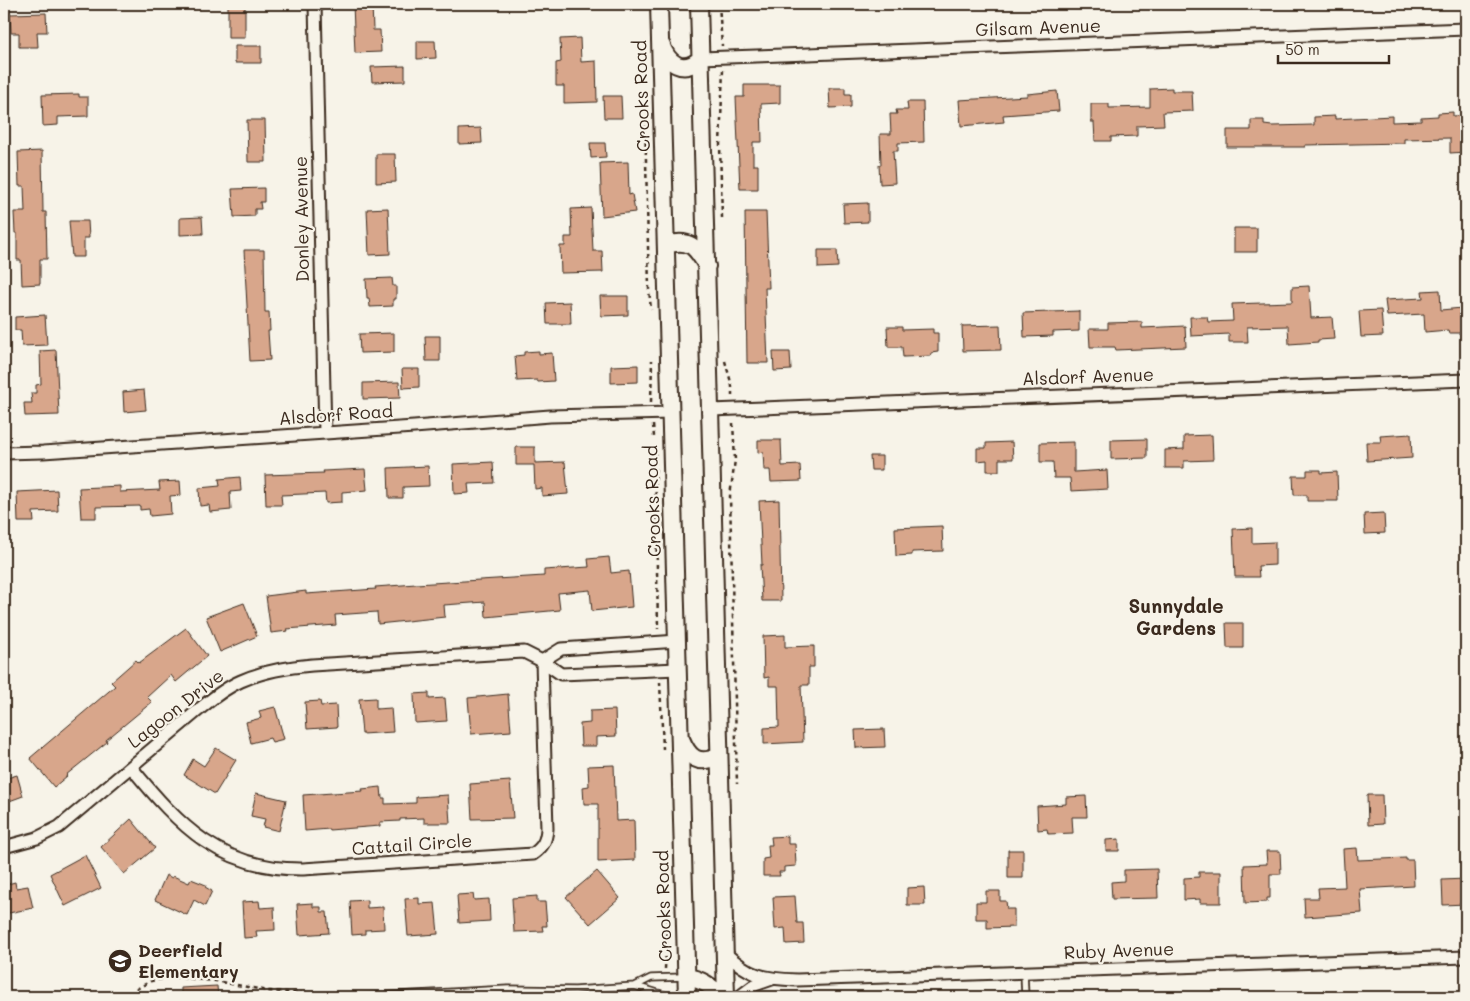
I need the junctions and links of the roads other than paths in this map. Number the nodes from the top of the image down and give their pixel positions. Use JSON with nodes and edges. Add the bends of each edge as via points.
{"nodes":[{"id":1,"x":315,"y":4,"type":"edge"},
{"id":2,"x":659,"y":4,"type":"edge"},
{"id":3,"x":699,"y":4,"type":"edge"},
{"id":4,"x":1466,"y":29,"type":"edge"},
{"id":5,"x":660,"y":42,"type":"junction"},
{"id":6,"x":701,"y":58,"type":"junction"},
{"id":7,"x":666,"y":245,"type":"junction"},
{"id":8,"x":707,"y":266,"type":"junction"},
{"id":9,"x":1466,"y":380,"type":"edge"},
{"id":10,"x":711,"y":410,"type":"junction"},
{"id":11,"x":671,"y":413,"type":"junction"},
{"id":12,"x":326,"y":433,"type":"junction"},
{"id":13,"x":4,"y":453,"type":"edge"},
{"id":14,"x":678,"y":642,"type":"junction"},
{"id":15,"x":542,"y":661,"type":"junction"},
{"id":16,"x":678,"y":669,"type":"junction"},
{"id":17,"x":679,"y":734,"type":"junction"},
{"id":18,"x":719,"y":756,"type":"junction"},
{"id":19,"x":131,"y":767,"type":"junction"},
{"id":20,"x":4,"y":847,"type":"edge"},
{"id":21,"x":725,"y":952,"type":"junction"},
{"id":22,"x":1466,"y":957,"type":"edge"},
{"id":23,"x":1024,"y":972,"type":"junction"},
{"id":24,"x":686,"y":977,"type":"junction"},
{"id":25,"x":772,"y":979,"type":"junction"},
{"id":26,"x":635,"y":986,"type":"junction"},
{"id":27,"x":392,"y":996,"type":"edge"},
{"id":28,"x":360,"y":997,"type":"edge"},
{"id":29,"x":671,"y":997,"type":"edge"},
{"id":30,"x":687,"y":997,"type":"edge"},
{"id":31,"x":721,"y":997,"type":"edge"},
{"id":32,"x":726,"y":997,"type":"edge"},
{"id":33,"x":739,"y":997,"type":"edge"},
{"id":34,"x":1025,"y":997,"type":"edge"}],
"edges":[{"from":1,"to":12,"type":"street","name":"Donley Avenue"},
{"from":2,"to":5,"type":"main road","name":"Crooks Road"},
{"from":3,"to":6,"type":"main road"},
{"from":4,"to":6,"type":"street","name":"Gilsam Avenue"},
{"from":5,"to":6,"type":"main road","via":[[674,64],[688,66]]},
{"from":5,"to":7,"type":"main road","name":"Crooks Road"},
{"from":6,"to":8,"type":"main road"},
{"from":7,"to":8,"type":"main road","via":[[690,244],[698,250]]},
{"from":7,"to":11,"type":"main road","name":"Crooks Road"},
{"from":8,"to":10,"type":"main road"},
{"from":9,"to":10,"type":"street","name":"Alsdorf Avenue"},
{"from":10,"to":18,"type":"main road"},
{"from":11,"to":12,"type":"street","name":"Alsdorf Road","via":[[550,416]]},
{"from":11,"to":14,"type":"main road","name":"Crooks Road"},
{"from":12,"to":13,"type":"street","name":"Alsdorf Road"},
{"from":14,"to":15,"type":"street","via":[[561,649]]},
{"from":14,"to":16,"type":"main road","name":"Crooks Road"},
{"from":15,"to":16,"type":"street","name":"Lagoon Drive","via":[[561,674]]},
{"from":15,"to":19,"type":"street","name":"Lagoon Drive","via":[[524,652],[280,669],[240,681],[224,691]]},
{"from":15,"to":19,"type":"street","name":"Cattail Circle","via":[[547,829],[543,845],[533,854],[303,869],[266,867],[238,859],[191,832]]},
{"from":16,"to":17,"type":"main road","name":"Crooks Road"},
{"from":17,"to":18,"type":"main road","via":[[686,752],[694,758],[702,762]]},
{"from":17,"to":24,"type":"main road","name":"Crooks Road"},
{"from":18,"to":21,"type":"main road"},
{"from":19,"to":20,"type":"street","name":"Lagoon Drive","via":[[59,827]]},
{"from":21,"to":25,"type":"street","name":"Ruby Avenue","via":[[746,970]]},
{"from":21,"to":32,"type":"main road"},
{"from":22,"to":23,"type":"street","name":"Ruby Avenue"},
{"from":23,"to":25,"type":"street","name":"Ruby Avenue"},
{"from":23,"to":34,"type":"lane"},
{"from":24,"to":26,"type":"lane","via":[[651,978]]},
{"from":24,"to":30,"type":"main road","name":"Crooks Road"},
{"from":24,"to":31,"type":"main road","via":[[706,983]]},
{"from":25,"to":33,"type":"street","name":"Ruby Avenue"},
{"from":26,"to":27,"type":"lane"},
{"from":26,"to":29,"type":"lane"},
{"from":27,"to":28,"type":"lane"}]}
